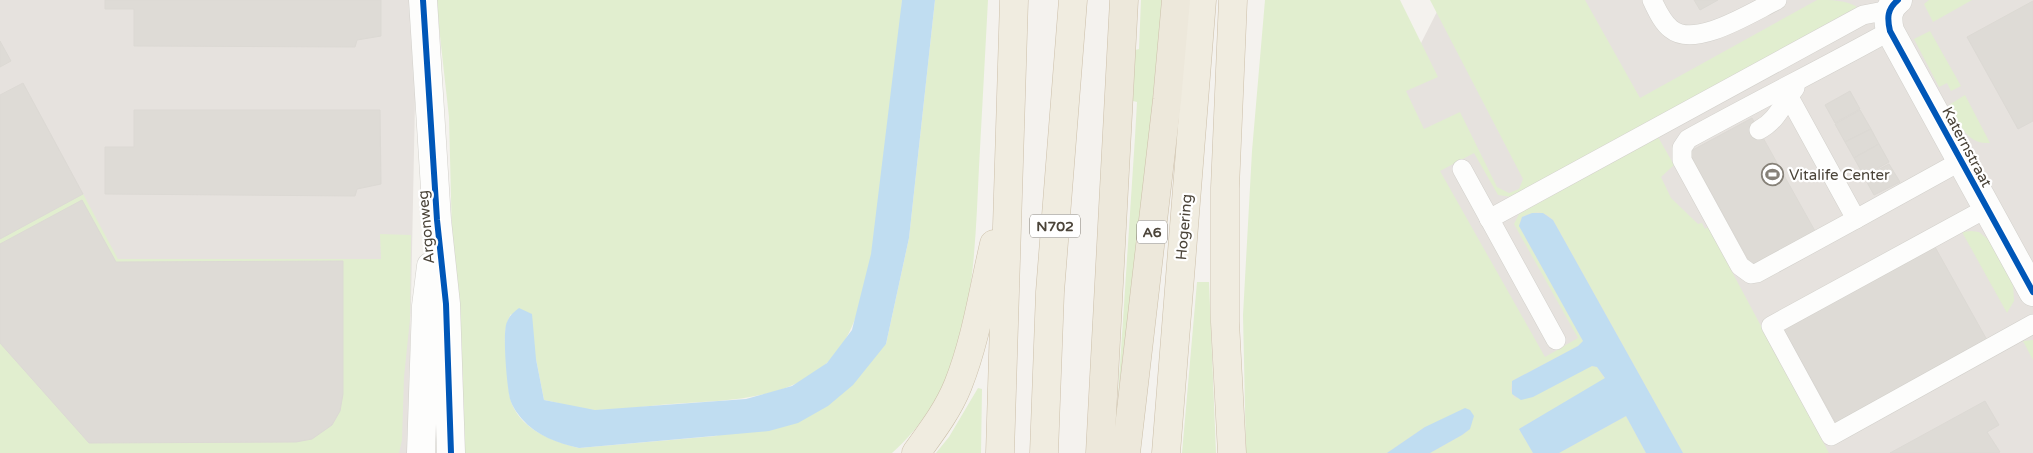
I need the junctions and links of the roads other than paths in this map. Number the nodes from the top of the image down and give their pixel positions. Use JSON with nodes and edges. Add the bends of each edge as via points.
{"nodes":[{"id":1,"x":423,"y":0,"type":"edge"},
{"id":2,"x":1014,"y":0,"type":"edge"},
{"id":3,"x":1073,"y":0,"type":"edge"},
{"id":4,"x":1124,"y":0,"type":"edge"},
{"id":5,"x":1176,"y":0,"type":"edge"},
{"id":6,"x":1202,"y":0,"type":"edge"},
{"id":7,"x":1233,"y":0,"type":"edge"},
{"id":8,"x":1652,"y":0,"type":"edge"},
{"id":9,"x":1778,"y":0,"type":"edge"},
{"id":10,"x":1889,"y":10,"type":"edge"},
{"id":11,"x":1807,"y":77,"type":"junction"},
{"id":12,"x":1789,"y":96,"type":"junction"},
{"id":13,"x":1759,"y":130,"type":"dead end"},
{"id":14,"x":1961,"y":161,"type":"junction"},
{"id":15,"x":1462,"y":169,"type":"dead end"},
{"id":16,"x":1008,"y":184,"type":"junction"},
{"id":17,"x":1986,"y":208,"type":"junction"},
{"id":18,"x":1489,"y":219,"type":"junction"},
{"id":19,"x":1856,"y":219,"type":"junction"},
{"id":20,"x":437,"y":220,"type":"junction"},
{"id":21,"x":2033,"y":292,"type":"edge"},
{"id":22,"x":2033,"y":324,"type":"edge"},
{"id":23,"x":1556,"y":340,"type":"dead end"},
{"id":24,"x":421,"y":453,"type":"edge"},
{"id":25,"x":452,"y":453,"type":"edge"},
{"id":26,"x":916,"y":453,"type":"edge"},
{"id":27,"x":1000,"y":453,"type":"edge"},
{"id":28,"x":1044,"y":453,"type":"edge"},
{"id":29,"x":1100,"y":453,"type":"edge"},
{"id":30,"x":1126,"y":453,"type":"edge"},
{"id":31,"x":1166,"y":453,"type":"edge"},
{"id":32,"x":1232,"y":453,"type":"edge"}],
"edges":[{"from":1,"to":20,"type":"street","name":"Argonweg"},
{"from":2,"to":16,"type":"highway"},
{"from":3,"to":28,"type":"highway","number":"N702","via":[[1050,292]]},
{"from":4,"to":29,"type":"highway"},
{"from":5,"to":30,"type":"highway","number":"A6"},
{"from":6,"to":31,"type":"highway","name":"Hogering"},
{"from":7,"to":32,"type":"highway","via":[[1225,188],[1226,322]]},
{"from":8,"to":9,"type":"lane","via":[[1670,28],[1686,36],[1705,33]]},
{"from":10,"to":11,"type":"lane"},
{"from":10,"to":14,"type":"street","name":"Katernstraat"},
{"from":10,"to":18,"type":"lane","via":[[1863,15]]},
{"from":11,"to":12,"type":"lane"},
{"from":11,"to":19,"type":"lane","via":[[1688,138],[1681,154],[1692,168],[1740,266],[1751,274]]},
{"from":12,"to":13,"type":"lane","via":[[1779,114]]},
{"from":12,"to":19,"type":"lane"},
{"from":14,"to":17,"type":"street","name":"Katernstraat"},
{"from":14,"to":19,"type":"lane"},
{"from":15,"to":18,"type":"lane"},
{"from":16,"to":26,"type":"highway","via":[[972,341],[958,385],[940,421]]},
{"from":16,"to":27,"type":"highway"},
{"from":17,"to":21,"type":"street","name":"Katernstraat"},
{"from":17,"to":22,"type":"lane","name":"Katernstraat","via":[[1771,326],[1831,436]]},
{"from":18,"to":23,"type":"lane"},
{"from":20,"to":24,"type":"street","name":"Argonweg","via":[[426,306]]},
{"from":20,"to":25,"type":"street","name":"Argonweg","via":[[446,304]]}]}
